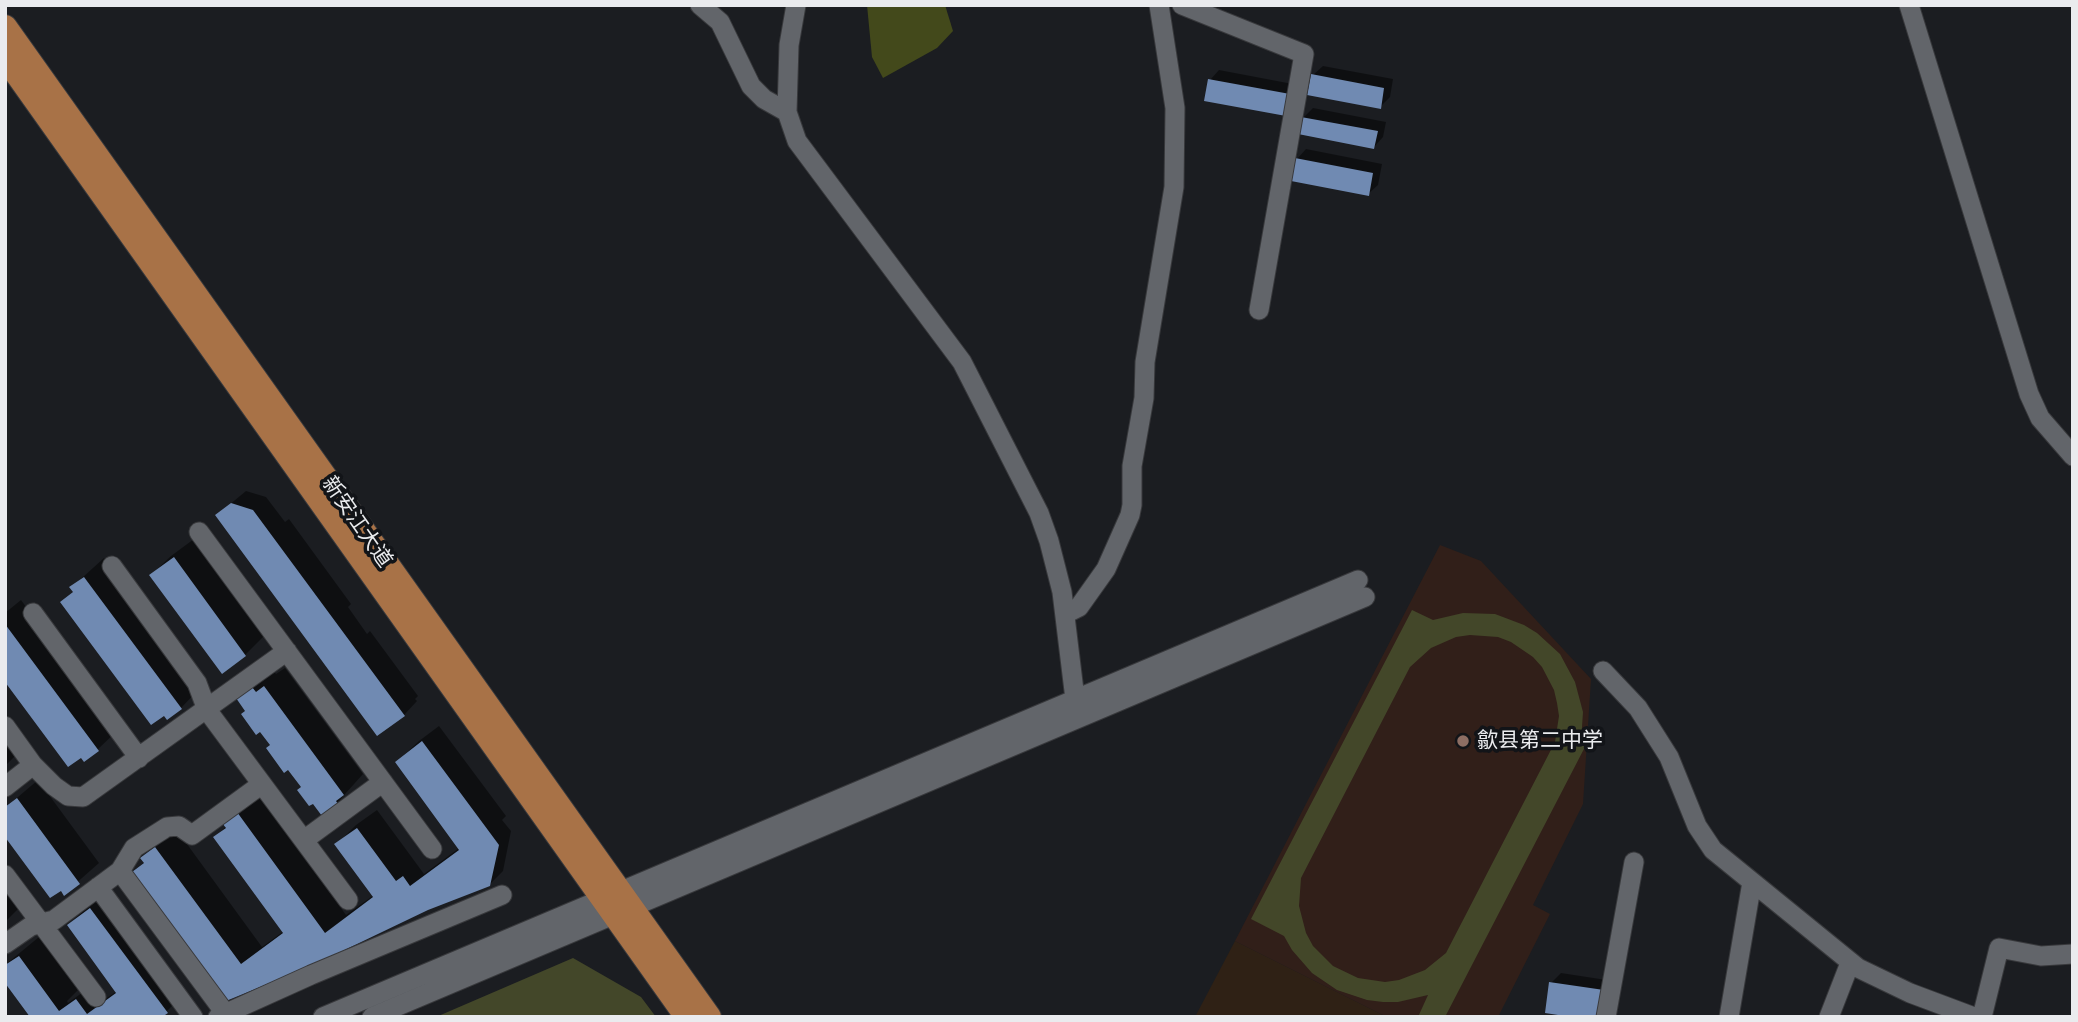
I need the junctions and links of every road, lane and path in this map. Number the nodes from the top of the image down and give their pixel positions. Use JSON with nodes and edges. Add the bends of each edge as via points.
{"nodes":[{"id":1,"x":700,"y":5,"type":"edge"},
{"id":2,"x":796,"y":5,"type":"edge"},
{"id":3,"x":1159,"y":5,"type":"edge"},
{"id":4,"x":1182,"y":5,"type":"edge"},
{"id":5,"x":1909,"y":5,"type":"edge"},
{"id":6,"x":5,"y":27,"type":"edge"},
{"id":7,"x":5,"y":57,"type":"edge"},
{"id":8,"x":787,"y":113,"type":"junction"},
{"id":9,"x":1259,"y":310,"type":"dead end"},
{"id":10,"x":2073,"y":456,"type":"edge"},
{"id":11,"x":199,"y":532,"type":"dead end"},
{"id":12,"x":113,"y":566,"type":"dead end"},
{"id":13,"x":33,"y":613,"type":"dead end"},
{"id":14,"x":1065,"y":614,"type":"junction"},
{"id":15,"x":287,"y":651,"type":"junction"},
{"id":16,"x":1603,"y":671,"type":"dead end"},
{"id":17,"x":1075,"y":699,"type":"junction"},
{"id":18,"x":207,"y":710,"type":"junction"},
{"id":19,"x":5,"y":726,"type":"edge"},
{"id":20,"x":139,"y":758,"type":"junction"},
{"id":21,"x":33,"y":765,"type":"junction"},
{"id":22,"x":383,"y":782,"type":"junction"},
{"id":23,"x":262,"y":784,"type":"junction"},
{"id":24,"x":5,"y":787,"type":"edge"},
{"id":25,"x":304,"y":840,"type":"junction"},
{"id":26,"x":432,"y":849,"type":"dead end"},
{"id":27,"x":1634,"y":862,"type":"dead end"},
{"id":28,"x":120,"y":871,"type":"junction"},
{"id":29,"x":5,"y":875,"type":"edge"},
{"id":30,"x":1752,"y":882,"type":"junction"},
{"id":31,"x":98,"y":887,"type":"junction"},
{"id":32,"x":502,"y":895,"type":"dead end"},
{"id":33,"x":348,"y":900,"type":"dead end"},
{"id":34,"x":617,"y":903,"type":"junction"},
{"id":35,"x":41,"y":923,"type":"junction"},
{"id":36,"x":5,"y":944,"type":"edge"},
{"id":37,"x":2073,"y":954,"type":"edge"},
{"id":38,"x":1850,"y":963,"type":"junction"},
{"id":39,"x":96,"y":997,"type":"dead end"},
{"id":40,"x":224,"y":1016,"type":"edge"},
{"id":41,"x":194,"y":1017,"type":"edge"},
{"id":42,"x":323,"y":1017,"type":"edge"},
{"id":43,"x":372,"y":1017,"type":"edge"},
{"id":44,"x":687,"y":1017,"type":"edge"},
{"id":45,"x":709,"y":1017,"type":"edge"},
{"id":46,"x":1606,"y":1017,"type":"edge"},
{"id":47,"x":1729,"y":1017,"type":"edge"},
{"id":48,"x":1829,"y":1017,"type":"edge"},
{"id":49,"x":1974,"y":1017,"type":"edge"},
{"id":50,"x":1982,"y":1017,"type":"edge"}],
"edges":[{"from":1,"to":8,"type":"street","via":[[720,22],[751,86]]},
{"from":2,"to":8,"type":"street","via":[[789,45]]},
{"from":3,"to":14,"type":"street","via":[[1175,108],[1174,187],[1145,362],[1132,466],[1132,505],[1106,569],[1079,607]]},
{"from":4,"to":9,"type":"street","via":[[1304,54]]},
{"from":5,"to":10,"type":"street","via":[[2029,394],[2040,418]]},
{"from":6,"to":34,"type":"main road","name":"新安江大道"},
{"from":7,"to":34,"type":"main road","name":"新安江大道"},
{"from":8,"to":14,"type":"street","via":[[797,141],[970,376],[1039,513]]},
{"from":11,"to":15,"type":"street"},
{"from":12,"to":18,"type":"street","via":[[197,683]]},
{"from":13,"to":20,"type":"street"},
{"from":14,"to":17,"type":"street"},
{"from":15,"to":18,"type":"street"},
{"from":15,"to":22,"type":"street"},
{"from":16,"to":30,"type":"street","via":[[1638,708],[1670,757],[1702,835]]},
{"from":17,"to":34,"type":"street"},
{"from":17,"to":34,"type":"street","via":[[1362,588]]},
{"from":18,"to":20,"type":"street"},
{"from":18,"to":23,"type":"street"},
{"from":19,"to":21,"type":"street"},
{"from":20,"to":21,"type":"street","via":[[78,798],[63,793]]},
{"from":21,"to":24,"type":"street"},
{"from":22,"to":25,"type":"street"},
{"from":22,"to":26,"type":"street"},
{"from":23,"to":25,"type":"street"},
{"from":23,"to":28,"type":"street","via":[[192,835],[179,826],[167,827],[134,848]]},
{"from":25,"to":33,"type":"street"},
{"from":27,"to":46,"type":"street"},
{"from":28,"to":31,"type":"street"},
{"from":28,"to":40,"type":"street"},
{"from":29,"to":35,"type":"street"},
{"from":30,"to":38,"type":"street"},
{"from":30,"to":47,"type":"street"},
{"from":31,"to":35,"type":"street","via":[[54,920]]},
{"from":31,"to":41,"type":"street"},
{"from":32,"to":40,"type":"street"},
{"from":34,"to":42,"type":"street"},
{"from":34,"to":43,"type":"street"},
{"from":34,"to":44,"type":"main road","name":"新安江大道"},
{"from":34,"to":45,"type":"main road","name":"新安江大道"},
{"from":35,"to":36,"type":"street"},
{"from":35,"to":39,"type":"street"},
{"from":37,"to":50,"type":"street","via":[[2041,956],[1999,948]]},
{"from":38,"to":48,"type":"street"},
{"from":38,"to":49,"type":"street","via":[[1910,993]]}]}
